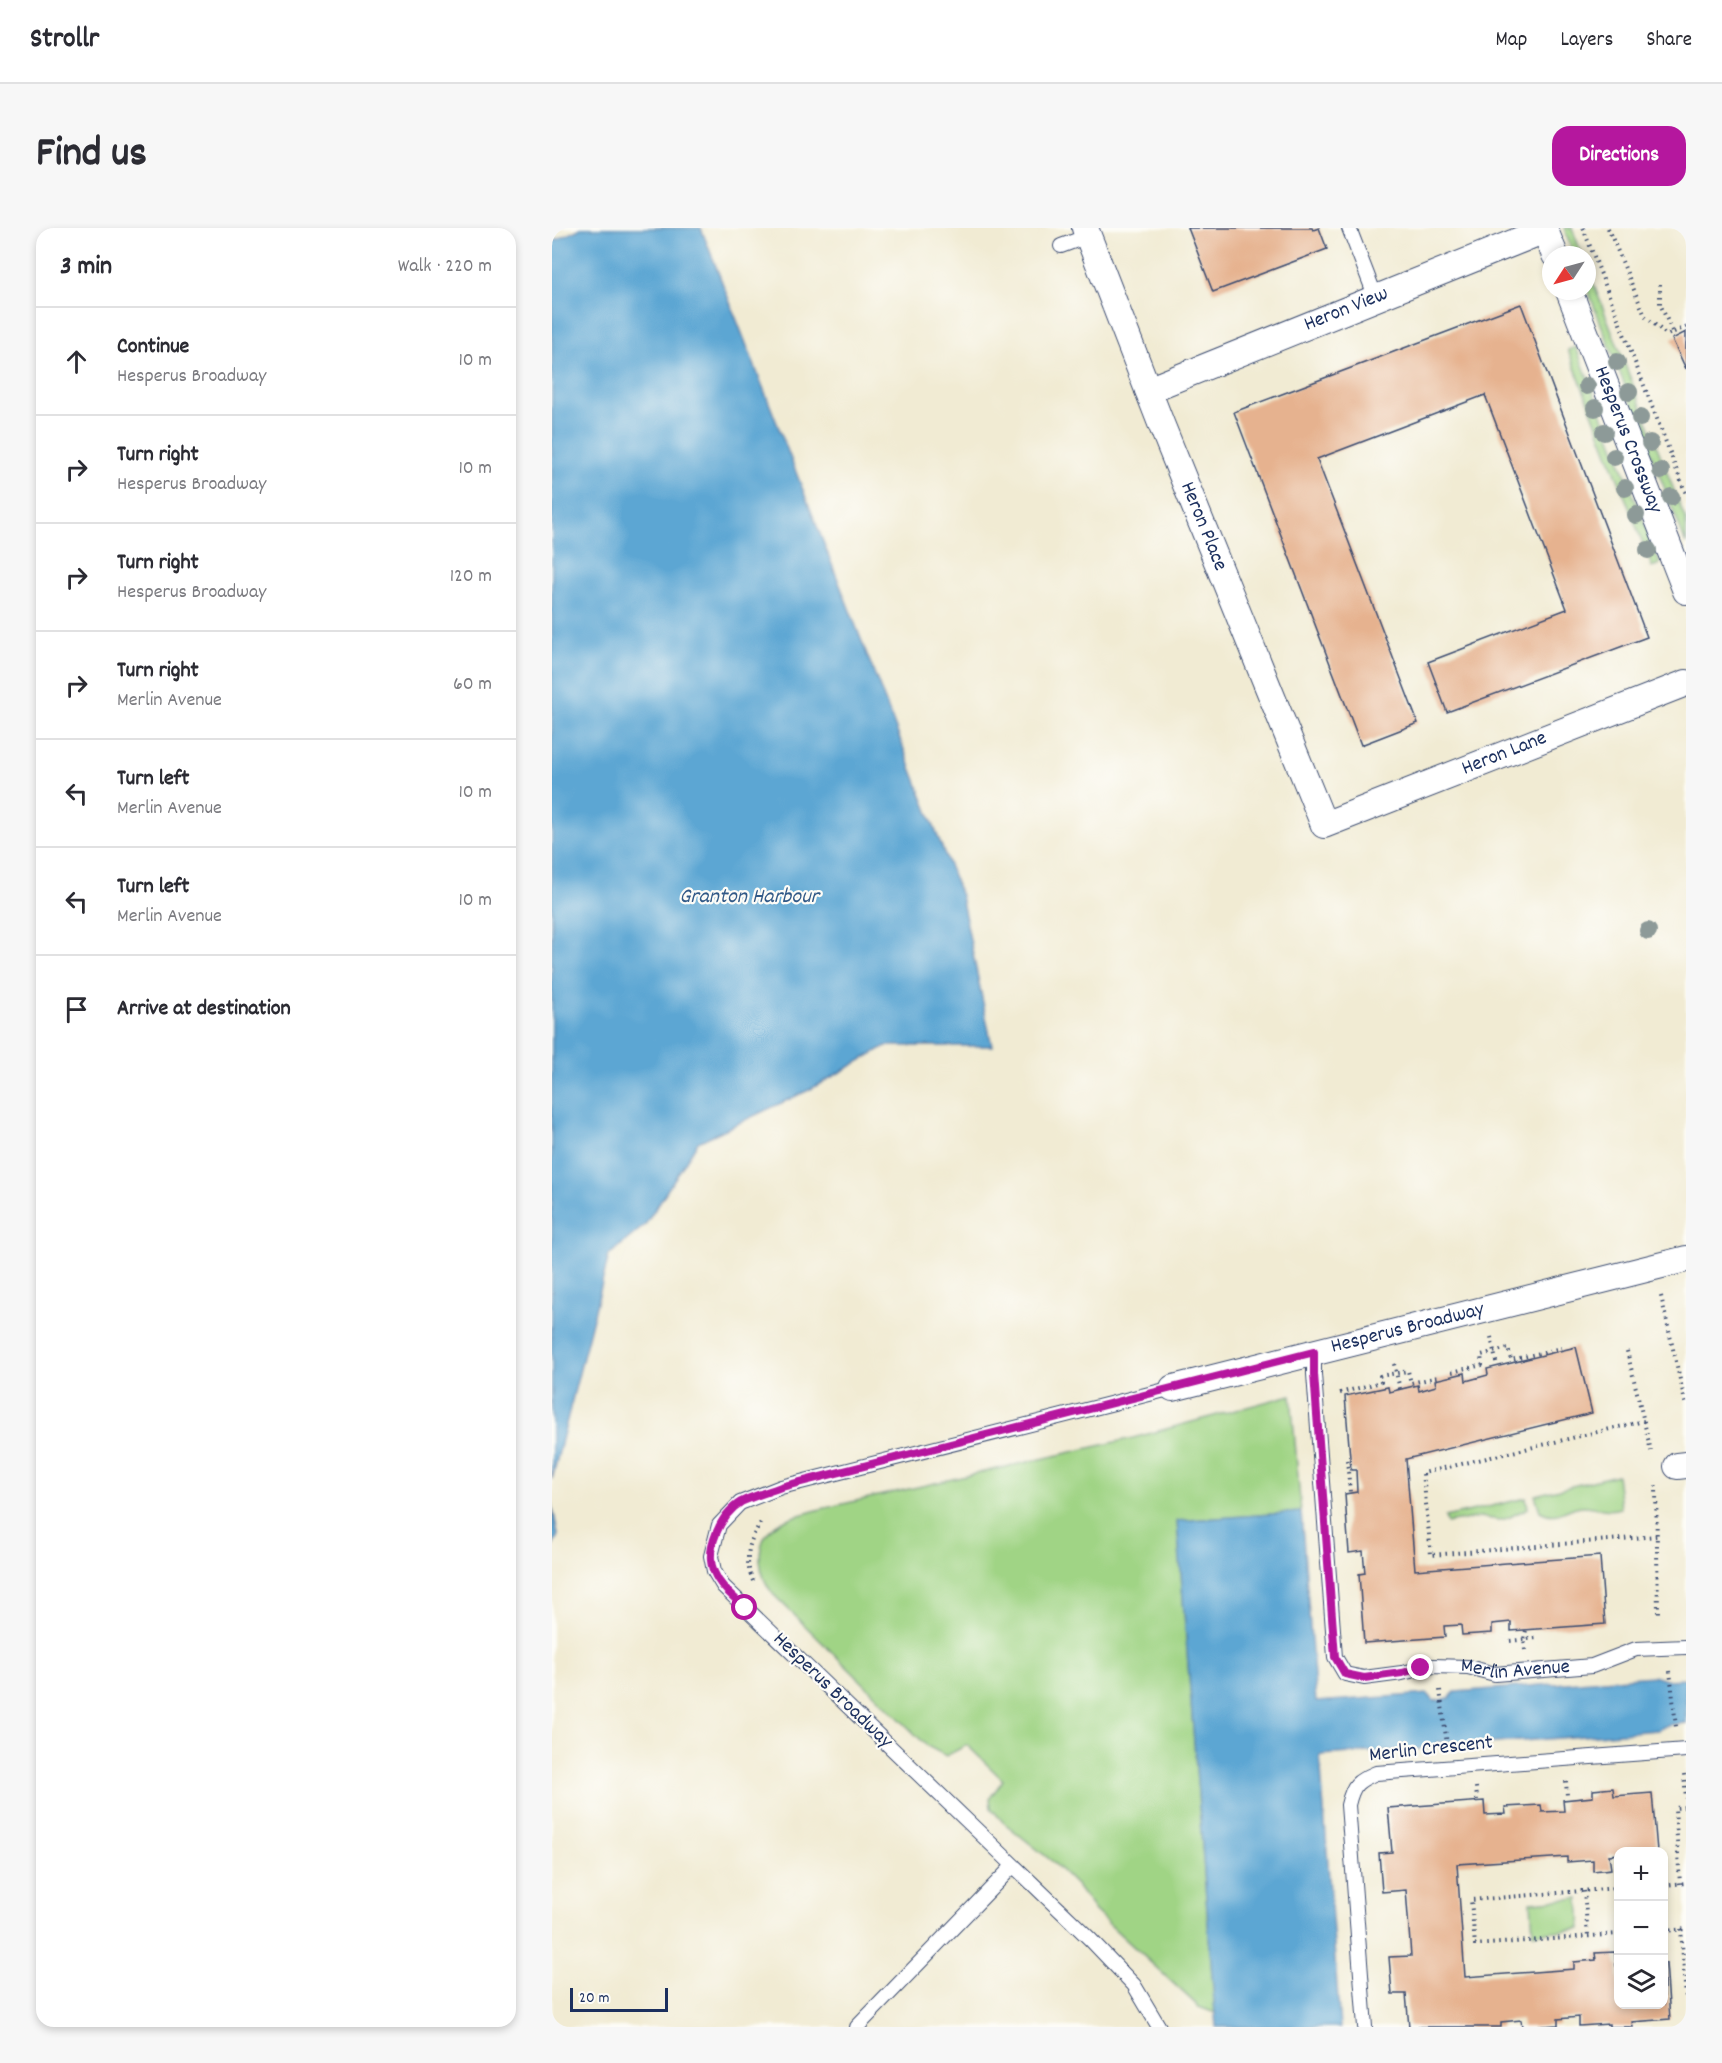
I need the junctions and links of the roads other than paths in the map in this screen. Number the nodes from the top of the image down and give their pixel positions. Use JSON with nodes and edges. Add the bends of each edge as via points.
{"nodes":[{"id":1,"x":1349,"y":228,"type":"edge"},
{"id":2,"x":1544,"y":229,"type":"edge"},
{"id":3,"x":1086,"y":232,"type":"edge"},
{"id":4,"x":1061,"y":246,"type":"dead end"},
{"id":5,"x":1551,"y":246,"type":"edge"},
{"id":6,"x":1376,"y":298,"type":"junction"},
{"id":7,"x":1573,"y":300,"type":"edge"},
{"id":8,"x":1148,"y":390,"type":"junction"},
{"id":9,"x":1686,"y":591,"type":"edge"},
{"id":10,"x":1686,"y":682,"type":"edge"},
{"id":11,"x":1324,"y":825,"type":"joint"},
{"id":12,"x":1686,"y":1259,"type":"edge"},
{"id":13,"x":1314,"y":1352,"type":"junction"},
{"id":14,"x":1173,"y":1388,"type":"joint"},
{"id":15,"x":1686,"y":1647,"type":"edge"},
{"id":16,"x":1686,"y":1749,"type":"edge"},
{"id":17,"x":1013,"y":1866,"type":"junction"},
{"id":18,"x":857,"y":2027,"type":"edge"},
{"id":19,"x":1159,"y":2027,"type":"edge"},
{"id":20,"x":1365,"y":2027,"type":"edge"}],
"edges":[{"from":1,"to":6,"type":"lane"},
{"from":2,"to":5,"type":"street"},
{"from":2,"to":6,"type":"street","name":"Heron View"},
{"from":3,"to":4,"type":"lane"},
{"from":3,"to":8,"type":"street","name":"Heron Place"},
{"from":6,"to":8,"type":"street","name":"Heron View"},
{"from":7,"to":9,"type":"street","name":"Hesperus Crossway"},
{"from":8,"to":11,"type":"street","name":"Heron Place"},
{"from":10,"to":11,"type":"street","name":"Heron Lane"},
{"from":12,"to":13,"type":"street","name":"Hesperus Broadway"},
{"from":13,"to":14,"type":"street","name":"Hesperus Broadway"},
{"from":13,"to":15,"type":"lane","name":"Merlin Avenue","via":[[1335,1657],[1345,1674],[1364,1678],[1432,1666],[1468,1667],[1495,1674],[1592,1666],[1636,1649]]},
{"from":14,"to":17,"type":"lane","name":"Hesperus Broadway","via":[[781,1487],[740,1503],[719,1525],[711,1556],[723,1586]]},
{"from":16,"to":20,"type":"lane","name":"Merlin Crescent","via":[[1376,1773],[1361,1780],[1352,1789],[1348,1804]]},
{"from":17,"to":18,"type":"lane"},
{"from":17,"to":19,"type":"lane","name":"Hesperus Broadway","via":[[1134,1985]]}]}
